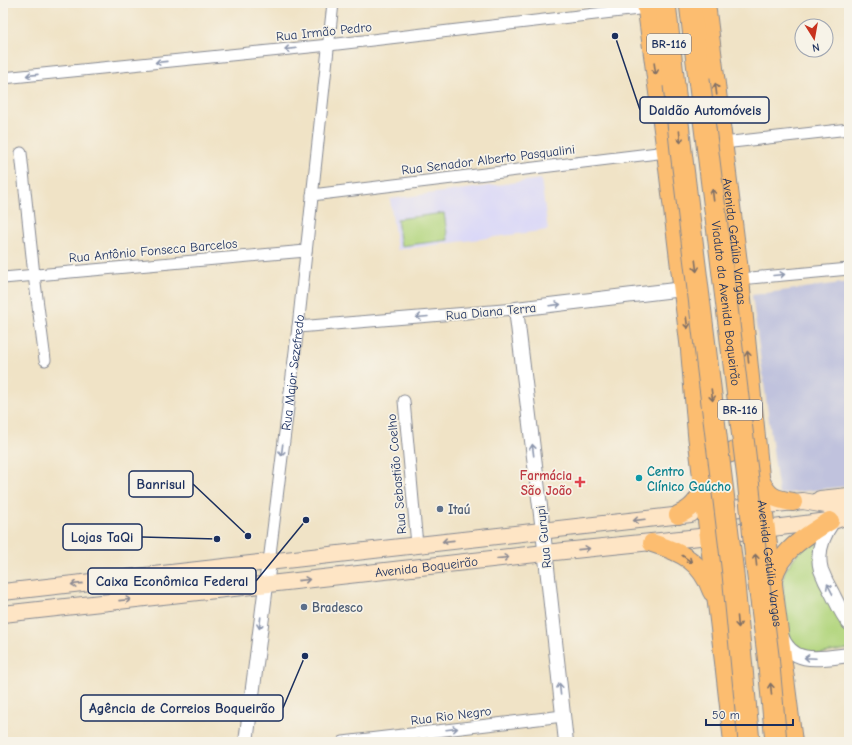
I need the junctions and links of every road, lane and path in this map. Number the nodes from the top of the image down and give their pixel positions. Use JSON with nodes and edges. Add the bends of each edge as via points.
{"nodes":[{"id":1,"x":333,"y":3,"type":"edge"},
{"id":2,"x":690,"y":3,"type":"edge"},
{"id":3,"x":706,"y":3,"type":"edge"},
{"id":4,"x":653,"y":5,"type":"edge"},
{"id":5,"x":329,"y":45,"type":"junction"},
{"id":6,"x":3,"y":78,"type":"edge"},
{"id":7,"x":849,"y":129,"type":"edge"},
{"id":8,"x":723,"y":143,"type":"junction"},
{"id":9,"x":666,"y":152,"type":"junction"},
{"id":10,"x":21,"y":153,"type":"dead end"},
{"id":11,"x":312,"y":195,"type":"junction"},
{"id":12,"x":306,"y":251,"type":"junction"},
{"id":13,"x":849,"y":269,"type":"edge"},
{"id":14,"x":34,"y":275,"type":"junction"},
{"id":15,"x":3,"y":278,"type":"edge"},
{"id":16,"x":740,"y":279,"type":"junction"},
{"id":17,"x":683,"y":289,"type":"junction"},
{"id":18,"x":516,"y":309,"type":"junction"},
{"id":19,"x":298,"y":327,"type":"junction"},
{"id":20,"x":45,"y":360,"type":"dead end"},
{"id":21,"x":404,"y":401,"type":"dead end"},
{"id":22,"x":755,"y":428,"type":"junction"},
{"id":23,"x":697,"y":434,"type":"junction"},
{"id":24,"x":760,"y":479,"type":"junction"},
{"id":25,"x":703,"y":486,"type":"junction"},
{"id":26,"x":849,"y":496,"type":"edge"},
{"id":27,"x":798,"y":501,"type":"junction"},
{"id":28,"x":763,"y":506,"type":"junction"},
{"id":29,"x":849,"y":510,"type":"edge"},
{"id":30,"x":706,"y":512,"type":"junction"},
{"id":31,"x":678,"y":515,"type":"junction"},
{"id":32,"x":839,"y":520,"type":"edge"},
{"id":33,"x":767,"y":529,"type":"junction"},
{"id":34,"x":542,"y":531,"type":"junction"},
{"id":35,"x":709,"y":536,"type":"junction"},
{"id":36,"x":652,"y":542,"type":"junction"},
{"id":37,"x":417,"y":545,"type":"junction"},
{"id":38,"x":545,"y":553,"type":"junction"},
{"id":39,"x":268,"y":562,"type":"junction"},
{"id":40,"x":773,"y":582,"type":"junction"},
{"id":41,"x":265,"y":584,"type":"junction"},
{"id":42,"x":3,"y":592,"type":"edge"},
{"id":43,"x":775,"y":606,"type":"junction"},
{"id":44,"x":717,"y":611,"type":"junction"},
{"id":45,"x":3,"y":614,"type":"edge"},
{"id":46,"x":849,"y":623,"type":"edge"},
{"id":47,"x":779,"y":632,"type":"junction"},
{"id":48,"x":849,"y":655,"type":"edge"},
{"id":49,"x":563,"y":716,"type":"junction"},
{"id":50,"x":246,"y":742,"type":"edge"},
{"id":51,"x":343,"y":742,"type":"edge"},
{"id":52,"x":566,"y":742,"type":"edge"},
{"id":53,"x":733,"y":742,"type":"edge"},
{"id":54,"x":749,"y":742,"type":"edge"},
{"id":55,"x":776,"y":742,"type":"edge"},
{"id":56,"x":793,"y":742,"type":"edge"}],
"edges":[{"from":1,"to":5,"type":"street","name":"Rua Major Sezefredo"},
{"from":55,"to":2,"type":"highway","name":"Viaduto da Avenida Boqueirão","number":"BR-116","one_way":true,"bridge":true,"via":[[747,472]]},
{"from":8,"to":3,"type":"main road","name":"Avenida Getúlio Vargas","one_way":true},
{"from":4,"to":5,"type":"street","name":"Rua Irmão Pedro"},
{"from":4,"to":9,"type":"main road","one_way":true},
{"from":4,"to":54,"type":"highway","name":"Viaduto da Avenida Boqueirão","number":"BR-116","one_way":true,"bridge":true,"via":[[674,85],[733,574]]},
{"from":5,"to":6,"type":"street","name":"Rua Irmão Pedro","one_way":true},
{"from":5,"to":11,"type":"street","name":"Rua Major Sezefredo"},
{"from":7,"to":8,"type":"street"},
{"from":8,"to":16,"type":"main road","name":"Avenida Getúlio Vargas"},
{"from":9,"to":11,"type":"street","name":"Rua Senador Alberto Pasqualini"},
{"from":9,"to":17,"type":"main road"},
{"from":10,"to":14,"type":"street"},
{"from":11,"to":12,"type":"street","name":"Rua Major Sezefredo"},
{"from":12,"to":14,"type":"street","name":"Rua Antônio Fonseca Barcelos"},
{"from":12,"to":19,"type":"street","name":"Rua Major Sezefredo"},
{"from":16,"to":13,"type":"street","one_way":true},
{"from":14,"to":15,"type":"street","name":"Rua Antônio Fonseca Barcelos"},
{"from":14,"to":20,"type":"street"},
{"from":22,"to":16,"type":"main road","name":"Avenida Getúlio Vargas","one_way":true},
{"from":18,"to":17,"type":"street","name":"Rua Diana Terra","one_way":true},
{"from":17,"to":23,"type":"main road","one_way":true},
{"from":18,"to":19,"type":"street","name":"Rua Diana Terra","one_way":true},
{"from":34,"to":18,"type":"street","name":"Rua Gurupi","one_way":true},
{"from":19,"to":39,"type":"street","name":"Rua Major Sezefredo","one_way":true},
{"from":21,"to":37,"type":"street","name":"Rua Sebastião Coelho"},
{"from":22,"to":23,"type":"main road","via":[[739,449],[724,454],[710,450]]},
{"from":22,"to":24,"type":"main road","name":"Avenida Getúlio Vargas"},
{"from":23,"to":25,"type":"main road"},
{"from":24,"to":27,"type":"main road","via":[[769,495],[782,501]]},
{"from":24,"to":28,"type":"main road","name":"Avenida Getúlio Vargas"},
{"from":25,"to":30,"type":"main road"},
{"from":25,"to":31,"type":"main road","via":[[696,502],[686,512]]},
{"from":26,"to":27,"type":"main road"},
{"from":27,"to":28,"type":"main road","name":"Avenida Boqueirão"},
{"from":27,"to":29,"type":"main road","name":"Avenida Boqueirão"},
{"from":28,"to":30,"type":"main road","name":"Avenida Boqueirão"},
{"from":28,"to":33,"type":"main road","name":"Avenida Getúlio Vargas"},
{"from":30,"to":31,"type":"main road","name":"Avenida Boqueirão"},
{"from":30,"to":35,"type":"main road"},
{"from":31,"to":34,"type":"main road","name":"Avenida Boqueirão","one_way":true},
{"from":32,"to":33,"type":"main road","name":"Avenida Boqueirão"},
{"from":32,"to":40,"type":"main road","via":[[807,536],[789,551],[778,566]]},
{"from":46,"to":32,"type":"street","one_way":true,"via":[[820,566],[820,547],[824,536],[829,527]]},
{"from":33,"to":35,"type":"main road","name":"Avenida Boqueirão"},
{"from":33,"to":40,"type":"main road","name":"Avenida Getúlio Vargas"},
{"from":34,"to":37,"type":"main road","name":"Avenida Boqueirão","one_way":true},
{"from":34,"to":38,"type":"street","name":"Rua Gurupi"},
{"from":35,"to":36,"type":"main road","name":"Avenida Boqueirão"},
{"from":35,"to":44,"type":"main road"},
{"from":38,"to":36,"type":"main road","name":"Avenida Boqueirão","one_way":true},
{"from":36,"to":44,"type":"main road","one_way":true,"via":[[680,553],[699,569],[708,582]]},
{"from":37,"to":39,"type":"main road","name":"Avenida Boqueirão"},
{"from":41,"to":38,"type":"main road","name":"Avenida Boqueirão","one_way":true},
{"from":49,"to":38,"type":"street","name":"Rua Gurupi","one_way":true},
{"from":39,"to":41,"type":"street","name":"Rua Major Sezefredo"},
{"from":39,"to":42,"type":"main road","name":"Avenida Boqueirão","one_way":true},
{"from":40,"to":43,"type":"main road","name":"Avenida Getúlio Vargas"},
{"from":45,"to":41,"type":"main road","name":"Avenida Boqueirão","one_way":true},
{"from":41,"to":50,"type":"street","name":"Rua Major Sezefredo","one_way":true},
{"from":43,"to":44,"type":"main road","via":[[764,592],[749,586],[732,592]]},
{"from":43,"to":47,"type":"main road","name":"Avenida Getúlio Vargas"},
{"from":44,"to":53,"type":"main road"},
{"from":48,"to":47,"type":"street","one_way":true,"via":[[803,658],[788,648]]},
{"from":47,"to":56,"type":"main road","name":"Avenida Getúlio Vargas"},
{"from":51,"to":49,"type":"street","name":"Rua Rio Negro","one_way":true},
{"from":49,"to":52,"type":"street","name":"Rua Gurupi"}]}
